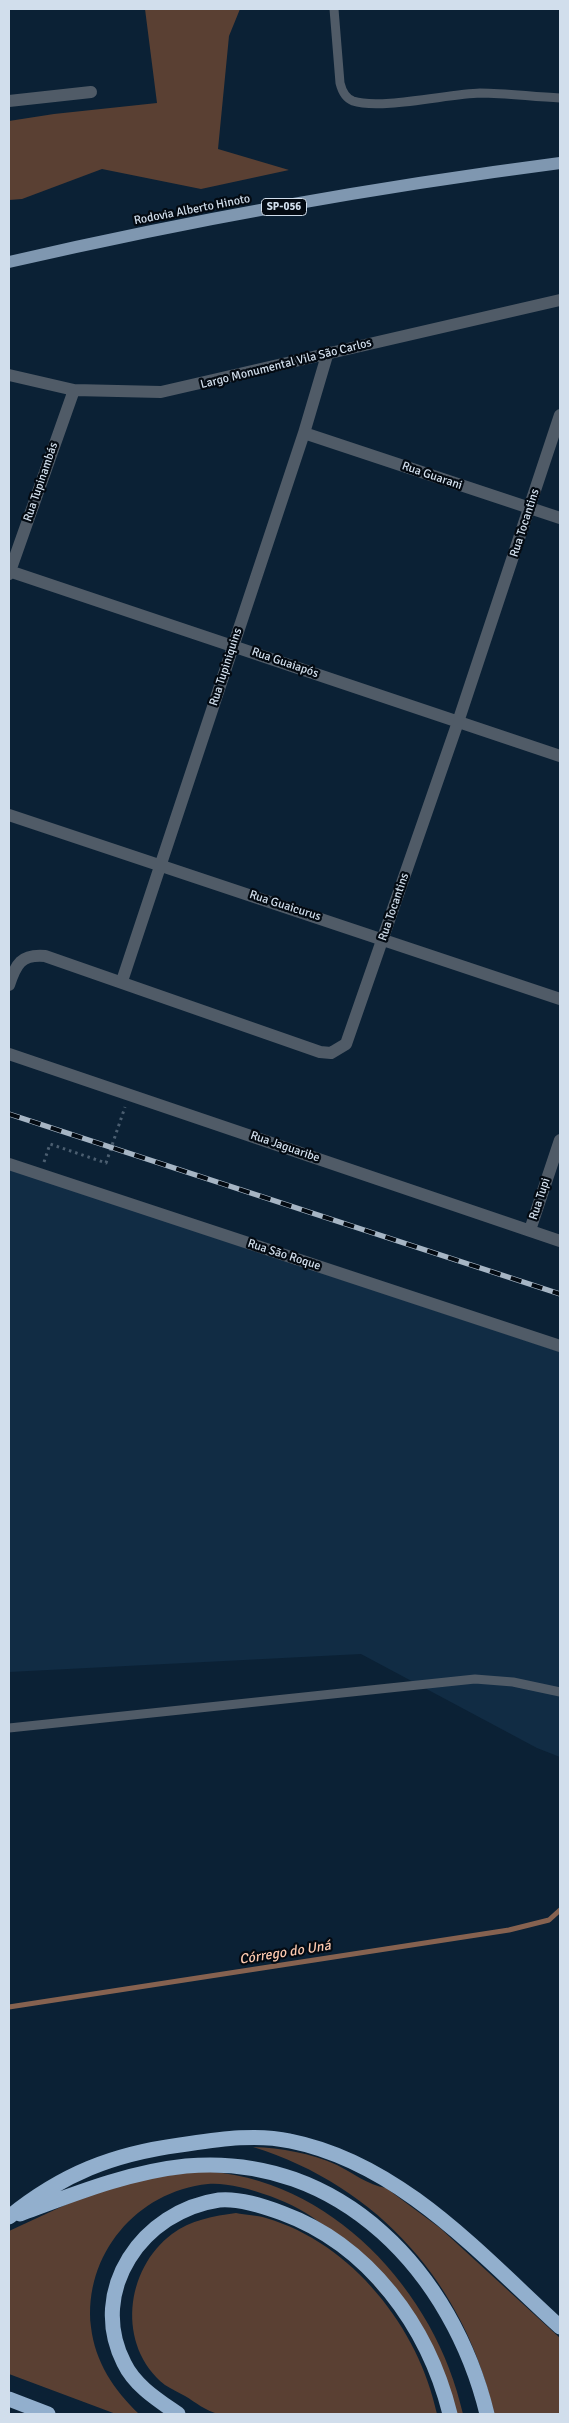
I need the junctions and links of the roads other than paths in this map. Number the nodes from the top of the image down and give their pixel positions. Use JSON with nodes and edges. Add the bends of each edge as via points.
{"nodes":[{"id":1,"x":334,"y":9,"type":"edge"},
{"id":2,"x":91,"y":92,"type":"dead end"},
{"id":3,"x":560,"y":98,"type":"edge"},
{"id":4,"x":9,"y":101,"type":"edge"},
{"id":5,"x":560,"y":163,"type":"edge"},
{"id":6,"x":9,"y":262,"type":"edge"},
{"id":7,"x":560,"y":300,"type":"edge"},
{"id":8,"x":328,"y":352,"type":"junction"},
{"id":9,"x":9,"y":375,"type":"edge"},
{"id":10,"x":74,"y":390,"type":"junction"},
{"id":11,"x":560,"y":415,"type":"edge"},
{"id":12,"x":304,"y":433,"type":"junction"},
{"id":13,"x":530,"y":509,"type":"junction"},
{"id":14,"x":560,"y":518,"type":"edge"},
{"id":15,"x":9,"y":572,"type":"edge"},
{"id":16,"x":233,"y":646,"type":"junction"},
{"id":17,"x":458,"y":722,"type":"junction"},
{"id":18,"x":560,"y":756,"type":"edge"},
{"id":19,"x":9,"y":815,"type":"edge"},
{"id":20,"x":160,"y":866,"type":"junction"},
{"id":21,"x":383,"y":939,"type":"junction"},
{"id":22,"x":122,"y":982,"type":"junction"},
{"id":23,"x":9,"y":985,"type":"edge"},
{"id":24,"x":560,"y":999,"type":"edge"},
{"id":25,"x":9,"y":1054,"type":"edge"},
{"id":26,"x":560,"y":1140,"type":"edge"},
{"id":27,"x":9,"y":1164,"type":"edge"},
{"id":28,"x":530,"y":1230,"type":"junction"},
{"id":29,"x":560,"y":1240,"type":"edge"},
{"id":30,"x":560,"y":1346,"type":"edge"},
{"id":31,"x":560,"y":1692,"type":"edge"},
{"id":32,"x":9,"y":1728,"type":"edge"},
{"id":33,"x":9,"y":2217,"type":"edge"},
{"id":34,"x":560,"y":2326,"type":"edge"},
{"id":35,"x":9,"y":2399,"type":"edge"},
{"id":36,"x":48,"y":2414,"type":"edge"},
{"id":37,"x":178,"y":2414,"type":"edge"},
{"id":38,"x":450,"y":2414,"type":"edge"},
{"id":39,"x":488,"y":2414,"type":"edge"}],
"edges":[{"from":1,"to":3,"type":"lane","via":[[340,83],[352,101],[396,102],[479,93]]},
{"from":2,"to":4,"type":"street"},
{"from":5,"to":6,"type":"main road","name":"Rodovia Alberto Hinoto","number":"SP-056","via":[[402,186],[182,225]]},
{"from":7,"to":8,"type":"street","name":"Largo Monumental Vila São Carlos"},
{"from":8,"to":10,"type":"street","name":"Largo Monumental Vila São Carlos","via":[[161,392]]},
{"from":8,"to":12,"type":"street","name":"Rua Tupiniquins"},
{"from":9,"to":10,"type":"street","name":"Largo Monumental Vila São Carlos"},
{"from":10,"to":15,"type":"street","name":"Rua Tupinambás"},
{"from":11,"to":13,"type":"street","name":"Rua Tocantins"},
{"from":12,"to":13,"type":"street","name":"Rua Guarani"},
{"from":12,"to":16,"type":"street","name":"Rua Tupiniquins"},
{"from":13,"to":14,"type":"street","name":"Rua Guarani"},
{"from":13,"to":17,"type":"street","name":"Rua Tocantins"},
{"from":15,"to":16,"type":"street","name":"Rua Guaiapós"},
{"from":16,"to":17,"type":"street","name":"Rua Guaiapós"},
{"from":16,"to":20,"type":"street","name":"Rua Tupiniquins"},
{"from":17,"to":18,"type":"street","name":"Rua Guaiapós"},
{"from":17,"to":21,"type":"street","name":"Rua Tocantins"},
{"from":19,"to":20,"type":"street","name":"Rua Guaicurus"},
{"from":20,"to":21,"type":"street","name":"Rua Guaicurus"},
{"from":20,"to":22,"type":"street","name":"Rua Tupiniquins"},
{"from":21,"to":22,"type":"street","name":"Rua Tocantins","via":[[346,1044],[331,1053],[320,1052]]},
{"from":21,"to":24,"type":"street","name":"Rua Guaicurus"},
{"from":22,"to":23,"type":"street","name":"Rua Tocantins","via":[[36,955],[16,965]]},
{"from":25,"to":28,"type":"street","name":"Rua Jaguaribe"},
{"from":26,"to":28,"type":"street","name":"Rua Tupi"},
{"from":27,"to":30,"type":"street","name":"Rua São Roque"},
{"from":28,"to":29,"type":"street","name":"Rua Jaguaribe"},
{"from":31,"to":32,"type":"lane","via":[[513,1682],[475,1679]]},
{"from":33,"to":34,"type":"highway","via":[[39,2192],[97,2164],[132,2154],[208,2141],[289,2140],[352,2162],[422,2202]]},
{"from":33,"to":39,"type":"highway","via":[[97,2186],[159,2170],[222,2165],[257,2168],[290,2177],[332,2197],[369,2222],[420,2270],[441,2300],[469,2354]]},
{"from":35,"to":36,"type":"highway"},
{"from":37,"to":38,"type":"highway","via":[[138,2383],[124,2363],[116,2340],[115,2295],[130,2254],[150,2233],[177,2214],[220,2200],[265,2206],[304,2223],[338,2243],[385,2284],[419,2336]]}]}
